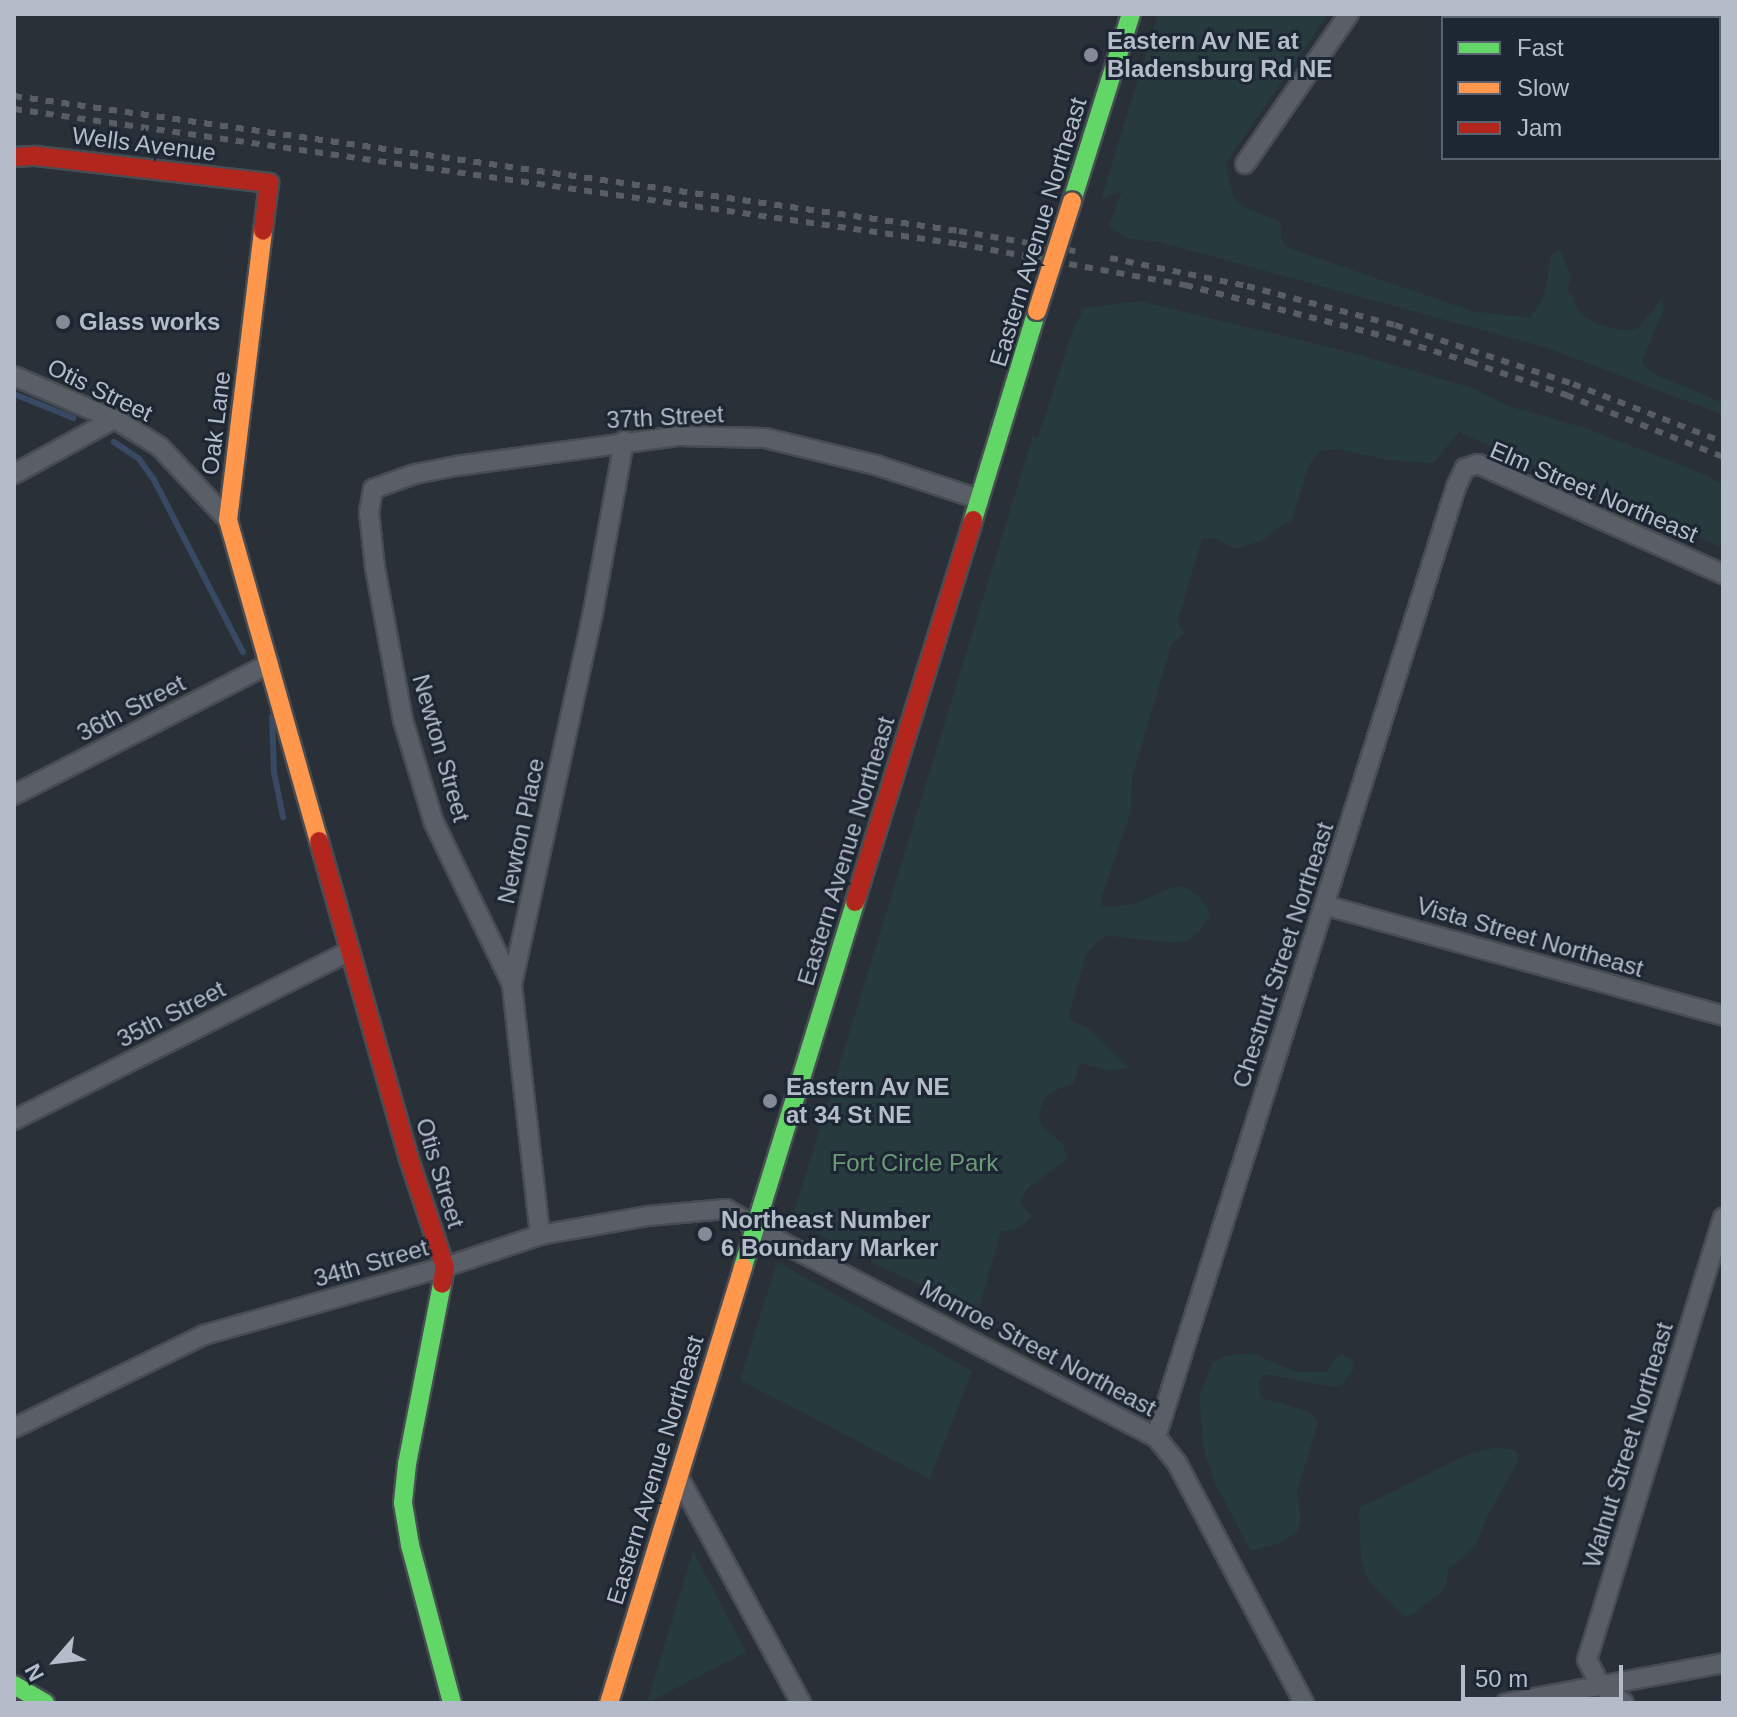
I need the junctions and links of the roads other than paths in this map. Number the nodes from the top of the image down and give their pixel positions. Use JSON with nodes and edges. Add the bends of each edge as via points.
{"nodes":[{"id":1,"x":1131,"y":14,"type":"edge"},
{"id":2,"x":1349,"y":14,"type":"edge"},
{"id":3,"x":14,"y":157,"type":"edge"},
{"id":4,"x":1245,"y":164,"type":"dead end"},
{"id":5,"x":269,"y":183,"type":"joint"},
{"id":6,"x":14,"y":376,"type":"edge"},
{"id":7,"x":114,"y":419,"type":"junction"},
{"id":8,"x":624,"y":441,"type":"junction"},
{"id":9,"x":14,"y":474,"type":"edge"},
{"id":10,"x":1456,"y":487,"type":"joint"},
{"id":11,"x":979,"y":499,"type":"junction"},
{"id":12,"x":369,"y":512,"type":"joint"},
{"id":13,"x":228,"y":520,"type":"junction"},
{"id":14,"x":1723,"y":574,"type":"edge"},
{"id":15,"x":269,"y":664,"type":"junction"},
{"id":16,"x":14,"y":795,"type":"edge"},
{"id":17,"x":1324,"y":905,"type":"junction"},
{"id":18,"x":350,"y":951,"type":"junction"},
{"id":19,"x":512,"y":984,"type":"junction"},
{"id":20,"x":1723,"y":1016,"type":"edge"},
{"id":21,"x":14,"y":1120,"type":"edge"},
{"id":22,"x":1723,"y":1217,"type":"edge"},
{"id":23,"x":756,"y":1226,"type":"junction"},
{"id":24,"x":540,"y":1235,"type":"junction"},
{"id":25,"x":445,"y":1267,"type":"junction"},
{"id":26,"x":14,"y":1428,"type":"edge"},
{"id":27,"x":1156,"y":1437,"type":"junction"},
{"id":28,"x":679,"y":1478,"type":"junction"},
{"id":29,"x":1723,"y":1663,"type":"edge"},
{"id":30,"x":14,"y":1685,"type":"edge"},
{"id":31,"x":1600,"y":1685,"type":"junction"},
{"id":32,"x":45,"y":1703,"type":"edge"},
{"id":33,"x":452,"y":1703,"type":"edge"},
{"id":34,"x":609,"y":1703,"type":"edge"},
{"id":35,"x":801,"y":1703,"type":"edge"},
{"id":36,"x":1304,"y":1703,"type":"edge"},
{"id":37,"x":1506,"y":1703,"type":"edge"},
{"id":38,"x":1624,"y":1703,"type":"edge"}],
"edges":[{"from":1,"to":11,"type":"main road","name":"Eastern Avenue Northeast","bridge":true},
{"from":2,"to":4,"type":"street"},
{"from":3,"to":5,"type":"main road","name":"Wells Avenue"},
{"from":5,"to":13,"type":"main road","name":"Oak Lane"},
{"from":6,"to":7,"type":"street","name":"Otis Street"},
{"from":7,"to":9,"type":"street"},
{"from":7,"to":13,"type":"street","name":"Otis Street","via":[[160,447]]},
{"from":8,"to":11,"type":"street","name":"37th Street","via":[[765,438],[876,465]]},
{"from":8,"to":12,"type":"street","name":"37th Street","via":[[415,474],[373,489]]},
{"from":8,"to":19,"type":"street","name":"Newton Place","via":[[593,612]]},
{"from":10,"to":14,"type":"street","name":"Elm Street Northeast","via":[[1465,468],[1478,464]]},
{"from":10,"to":17,"type":"street","name":"Chestnut Street Northeast"},
{"from":11,"to":23,"type":"main road","name":"Eastern Avenue Northeast"},
{"from":12,"to":19,"type":"street","name":"Newton Street","via":[[403,720],[434,823]]},
{"from":13,"to":15,"type":"main road","name":"Oak Lane"},
{"from":15,"to":16,"type":"street","name":"36th Street"},
{"from":15,"to":18,"type":"main road","name":"Otis Street"},
{"from":17,"to":20,"type":"street","name":"Vista Street Northeast"},
{"from":17,"to":27,"type":"street","name":"Chestnut Street Northeast"},
{"from":18,"to":21,"type":"street","name":"35th Street"},
{"from":18,"to":25,"type":"main road","name":"Otis Street"},
{"from":19,"to":24,"type":"street","name":"Newton Place"},
{"from":22,"to":31,"type":"street","name":"Walnut Street Northeast","via":[[1587,1660]]},
{"from":23,"to":24,"type":"street","name":"34th Street","via":[[726,1209]]},
{"from":23,"to":27,"type":"street","name":"Monroe Street Northeast"},
{"from":23,"to":28,"type":"main road","name":"Eastern Avenue Northeast"},
{"from":24,"to":25,"type":"street","name":"34th Street"},
{"from":25,"to":26,"type":"street","name":"34th Street","via":[[204,1335]]},
{"from":25,"to":33,"type":"main road","name":"Otis Street","via":[[403,1503]]},
{"from":27,"to":36,"type":"street","name":"Monroe Street Northeast","via":[[1177,1463]]},
{"from":28,"to":34,"type":"main road","name":"Eastern Avenue Northeast"},
{"from":28,"to":35,"type":"street"},
{"from":29,"to":31,"type":"street"},
{"from":30,"to":32,"type":"main road"},
{"from":31,"to":37,"type":"street"},
{"from":31,"to":38,"type":"street"}]}
